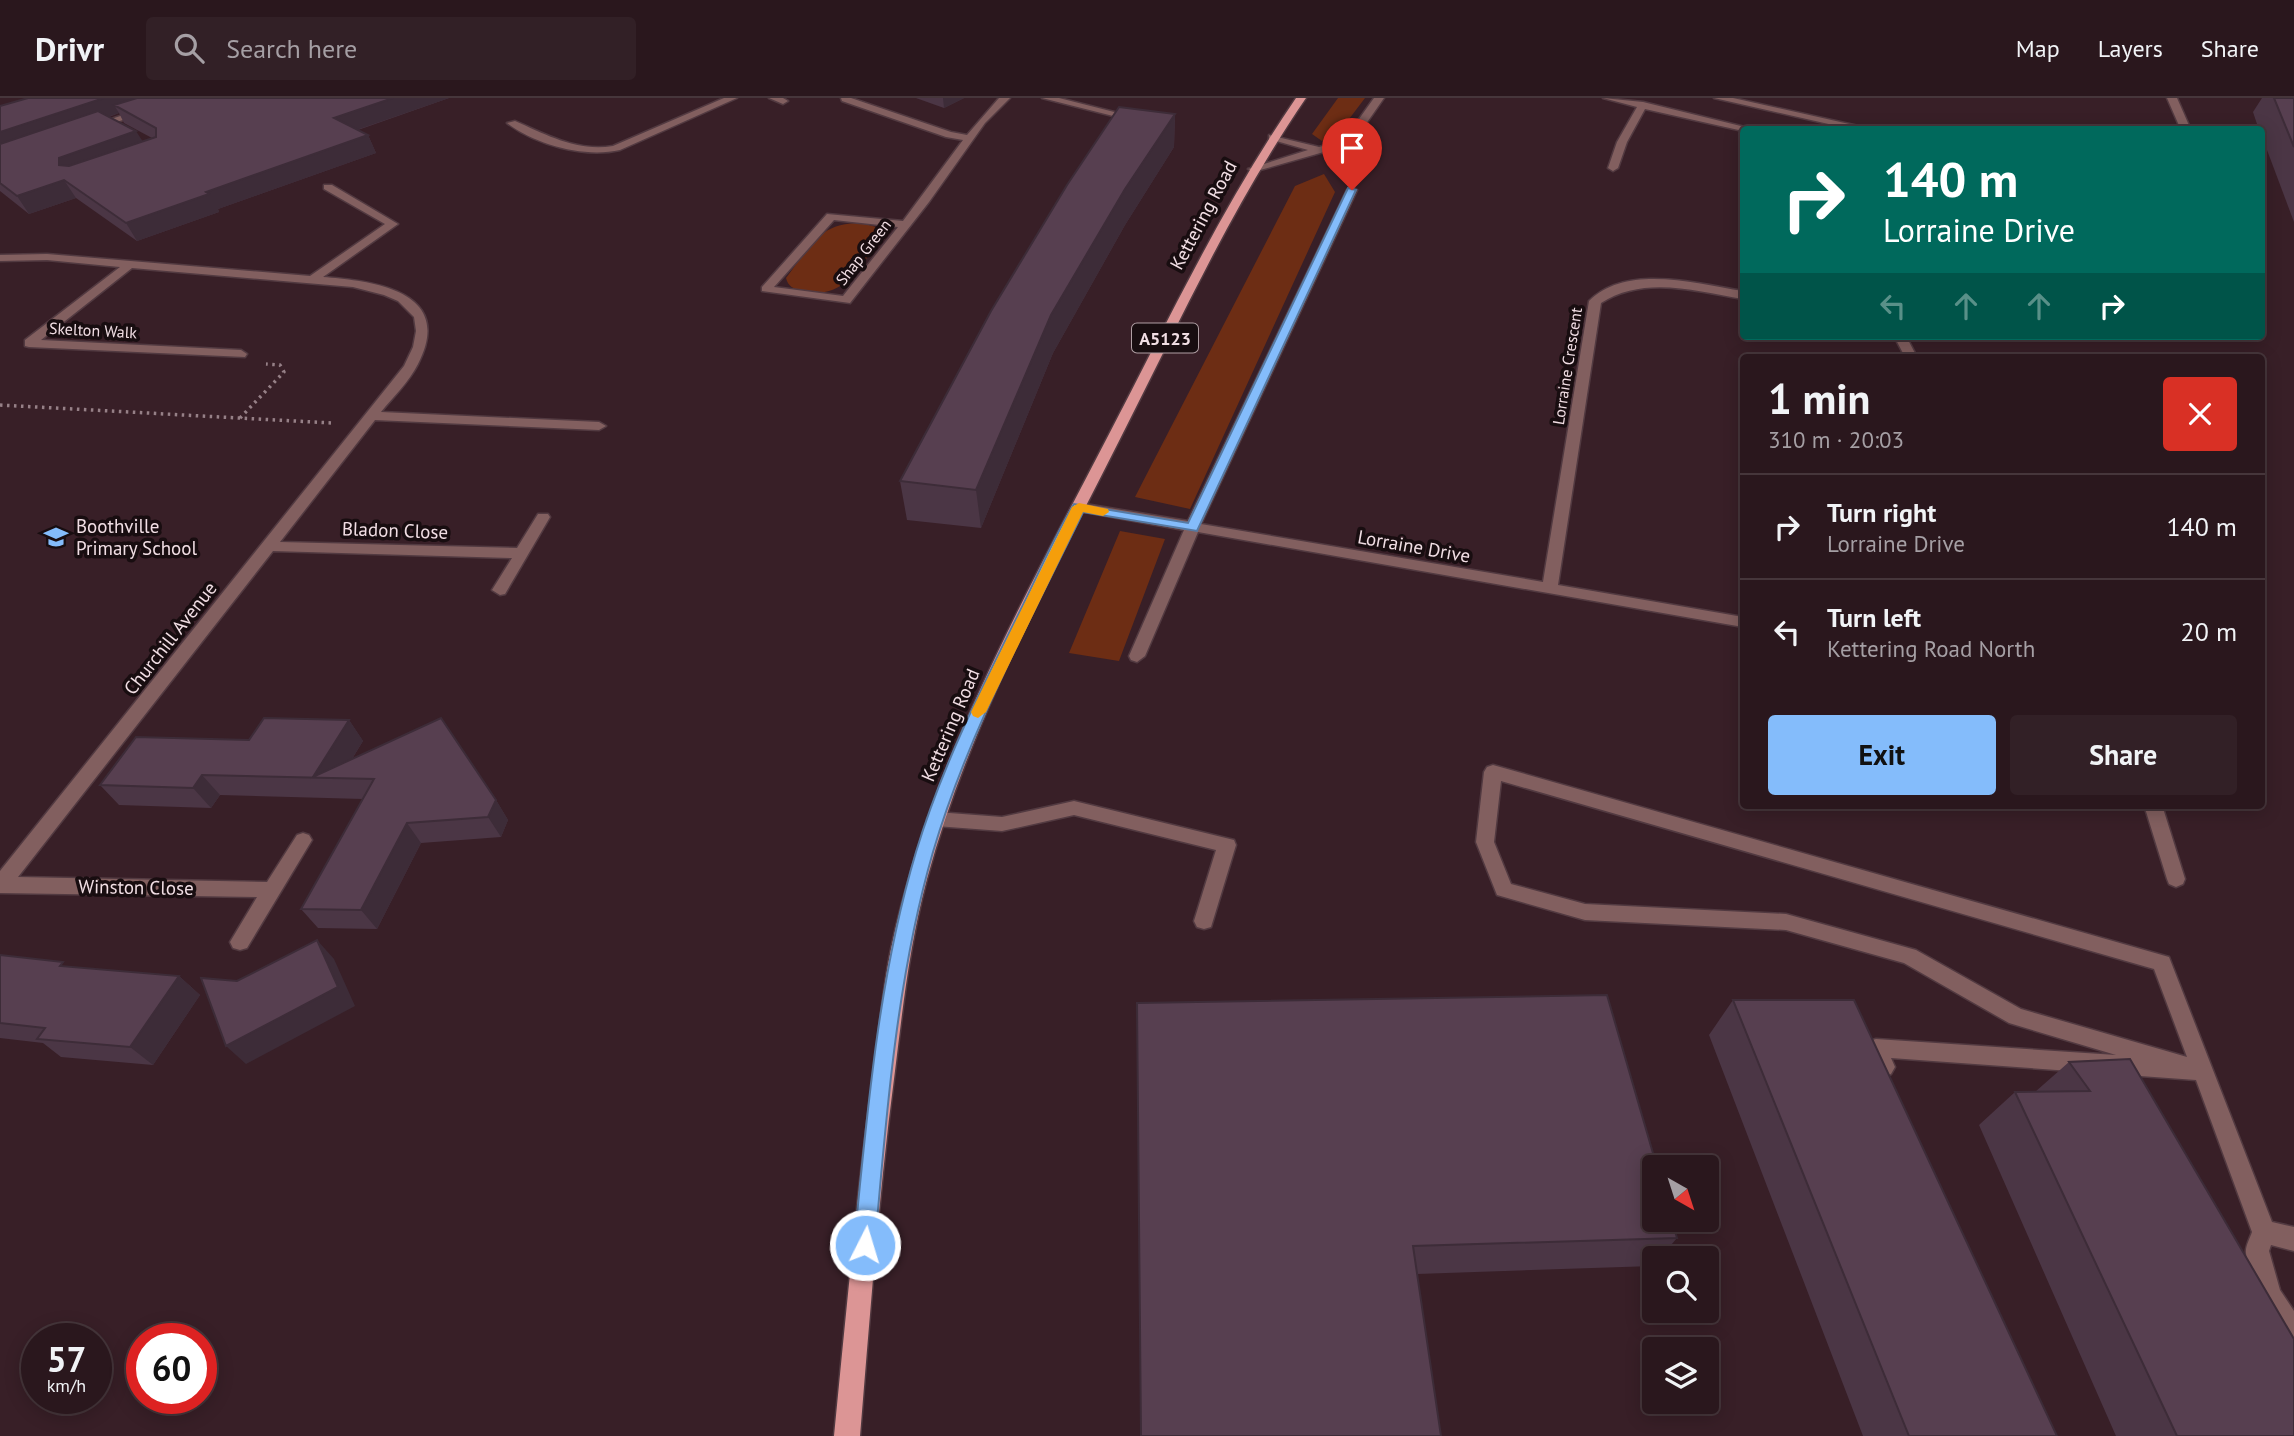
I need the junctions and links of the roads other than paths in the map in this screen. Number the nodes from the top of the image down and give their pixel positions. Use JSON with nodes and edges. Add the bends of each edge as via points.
{"nodes":[{"id":1,"x":183,"y":98,"type":"edge"},
{"id":2,"x":732,"y":98,"type":"edge"},
{"id":3,"x":1005,"y":98,"type":"edge"},
{"id":4,"x":1046,"y":98,"type":"edge"},
{"id":5,"x":1299,"y":98,"type":"edge"},
{"id":6,"x":1379,"y":98,"type":"edge"},
{"id":7,"x":1608,"y":98,"type":"edge"},
{"id":8,"x":1719,"y":98,"type":"edge"},
{"id":9,"x":2172,"y":98,"type":"edge"},
{"id":10,"x":845,"y":99,"type":"edge"},
{"id":11,"x":1643,"y":105,"type":"junction"},
{"id":12,"x":1125,"y":117,"type":"edge"},
{"id":13,"x":512,"y":123,"type":"dead end"},
{"id":14,"x":1852,"y":126,"type":"edge"},
{"id":15,"x":2184,"y":126,"type":"edge"},
{"id":16,"x":1740,"y":127,"type":"edge"},
{"id":17,"x":87,"y":129,"type":"edge"},
{"id":18,"x":1273,"y":137,"type":"junction"},
{"id":19,"x":968,"y":138,"type":"junction"},
{"id":20,"x":1321,"y":151,"type":"junction"},
{"id":21,"x":1613,"y":168,"type":"dead end"},
{"id":22,"x":1253,"y":169,"type":"junction"},
{"id":23,"x":328,"y":187,"type":"dead end"},
{"id":24,"x":1352,"y":190,"type":"dead end"},
{"id":25,"x":905,"y":223,"type":"junction"},
{"id":26,"x":0,"y":258,"type":"edge"},
{"id":27,"x":130,"y":264,"type":"junction"},
{"id":28,"x":314,"y":278,"type":"junction"},
{"id":29,"x":1740,"y":295,"type":"edge"},
{"id":30,"x":241,"y":354,"type":"road end"},
{"id":31,"x":367,"y":420,"type":"junction"},
{"id":32,"x":599,"y":426,"type":"dead end"},
{"id":33,"x":1079,"y":507,"type":"junction"},
{"id":34,"x":543,"y":517,"type":"dead end"},
{"id":35,"x":1192,"y":528,"type":"junction"},
{"id":36,"x":267,"y":546,"type":"junction"},
{"id":37,"x":522,"y":553,"type":"junction"},
{"id":38,"x":1550,"y":588,"type":"junction"},
{"id":39,"x":500,"y":590,"type":"dead end"},
{"id":40,"x":1740,"y":621,"type":"edge"},
{"id":41,"x":1138,"y":656,"type":"dead end"},
{"id":42,"x":2154,"y":809,"type":"edge"},
{"id":43,"x":936,"y":819,"type":"junction"},
{"id":44,"x":303,"y":840,"type":"dead end"},
{"id":45,"x":2176,"y":879,"type":"dead end"},
{"id":46,"x":1,"y":884,"type":"edge"},
{"id":47,"x":272,"y":890,"type":"junction"},
{"id":48,"x":1204,"y":921,"type":"dead end"},
{"id":49,"x":240,"y":943,"type":"dead end"},
{"id":50,"x":2203,"y":1071,"type":"junction"},
{"id":51,"x":1892,"y":1085,"type":"edge"},
{"id":52,"x":2264,"y":1232,"type":"junction"},
{"id":53,"x":2294,"y":1239,"type":"edge"},
{"id":54,"x":2294,"y":1334,"type":"edge"},
{"id":55,"x":847,"y":1436,"type":"edge"}],
"edges":[{"from":1,"to":17,"type":"street","via":[[115,124]]},
{"from":2,"to":13,"type":"street","via":[[616,148],[596,152],[573,149]]},
{"from":3,"to":19,"type":"street","name":"Shap Green"},
{"from":4,"to":12,"type":"street"},
{"from":5,"to":18,"type":"main road","name":"Kettering Road","number":"A5123"},
{"from":6,"to":20,"type":"street","via":[[1351,139]]},
{"from":7,"to":11,"type":"street"},
{"from":8,"to":14,"type":"street"},
{"from":9,"to":15,"type":"street"},
{"from":10,"to":19,"type":"street"},
{"from":11,"to":16,"type":"street"},
{"from":11,"to":21,"type":"street"},
{"from":18,"to":20,"type":"street"},
{"from":18,"to":22,"type":"main road","name":"Kettering Road","number":"A5123"},
{"from":19,"to":25,"type":"street","name":"Shap Green"},
{"from":20,"to":22,"type":"street"},
{"from":22,"to":33,"type":"main road","name":"Kettering Road","number":"A5123"},
{"from":23,"to":28,"type":"street","via":[[393,224]]},
{"from":24,"to":35,"type":"street"},
{"from":25,"to":25,"type":"street","name":"Shap Green","via":[[846,300],[766,289],[831,216]]},
{"from":26,"to":27,"type":"street","name":"Churchill Avenue"},
{"from":27,"to":28,"type":"street","name":"Churchill Avenue"},
{"from":27,"to":30,"type":"street","name":"Skelton Walk","via":[[29,343]]},
{"from":28,"to":31,"type":"street","name":"Churchill Avenue","via":[[397,295],[410,304],[423,325],[424,337],[414,359]]},
{"from":29,"to":38,"type":"street","name":"Lorraine Crescent","via":[[1638,284],[1605,293],[1595,301]]},
{"from":31,"to":32,"type":"street"},
{"from":31,"to":36,"type":"street","name":"Churchill Avenue"},
{"from":33,"to":35,"type":"street","name":"Lorraine Drive"},
{"from":33,"to":43,"type":"main road","name":"Kettering Road","number":"A5123","via":[[983,701]]},
{"from":34,"to":37,"type":"street"},
{"from":35,"to":38,"type":"street","name":"Lorraine Drive"},
{"from":35,"to":41,"type":"street"},
{"from":36,"to":37,"type":"street","name":"Bladon Close"},
{"from":36,"to":46,"type":"street","name":"Churchill Avenue"},
{"from":37,"to":39,"type":"street"},
{"from":38,"to":40,"type":"street","name":"Lorraine Drive"},
{"from":42,"to":45,"type":"street"},
{"from":43,"to":48,"type":"street","via":[[1002,824],[1074,808],[1227,845]]},
{"from":43,"to":55,"type":"main road","name":"Kettering Road","number":"A5123","via":[[897,976],[875,1136]]},
{"from":44,"to":47,"type":"street"},
{"from":46,"to":47,"type":"street","name":"Winston Close"},
{"from":47,"to":49,"type":"street"},
{"from":50,"to":50,"type":"street","via":[[2016,1017],[1909,956],[1786,922],[1585,912],[1504,890],[1485,842],[1493,772],[2162,964]]},
{"from":50,"to":51,"type":"street","via":[[1876,1048]]},
{"from":50,"to":52,"type":"street"},
{"from":52,"to":53,"type":"street"},
{"from":52,"to":54,"type":"street","via":[[2257,1251],[2270,1296]]}]}
